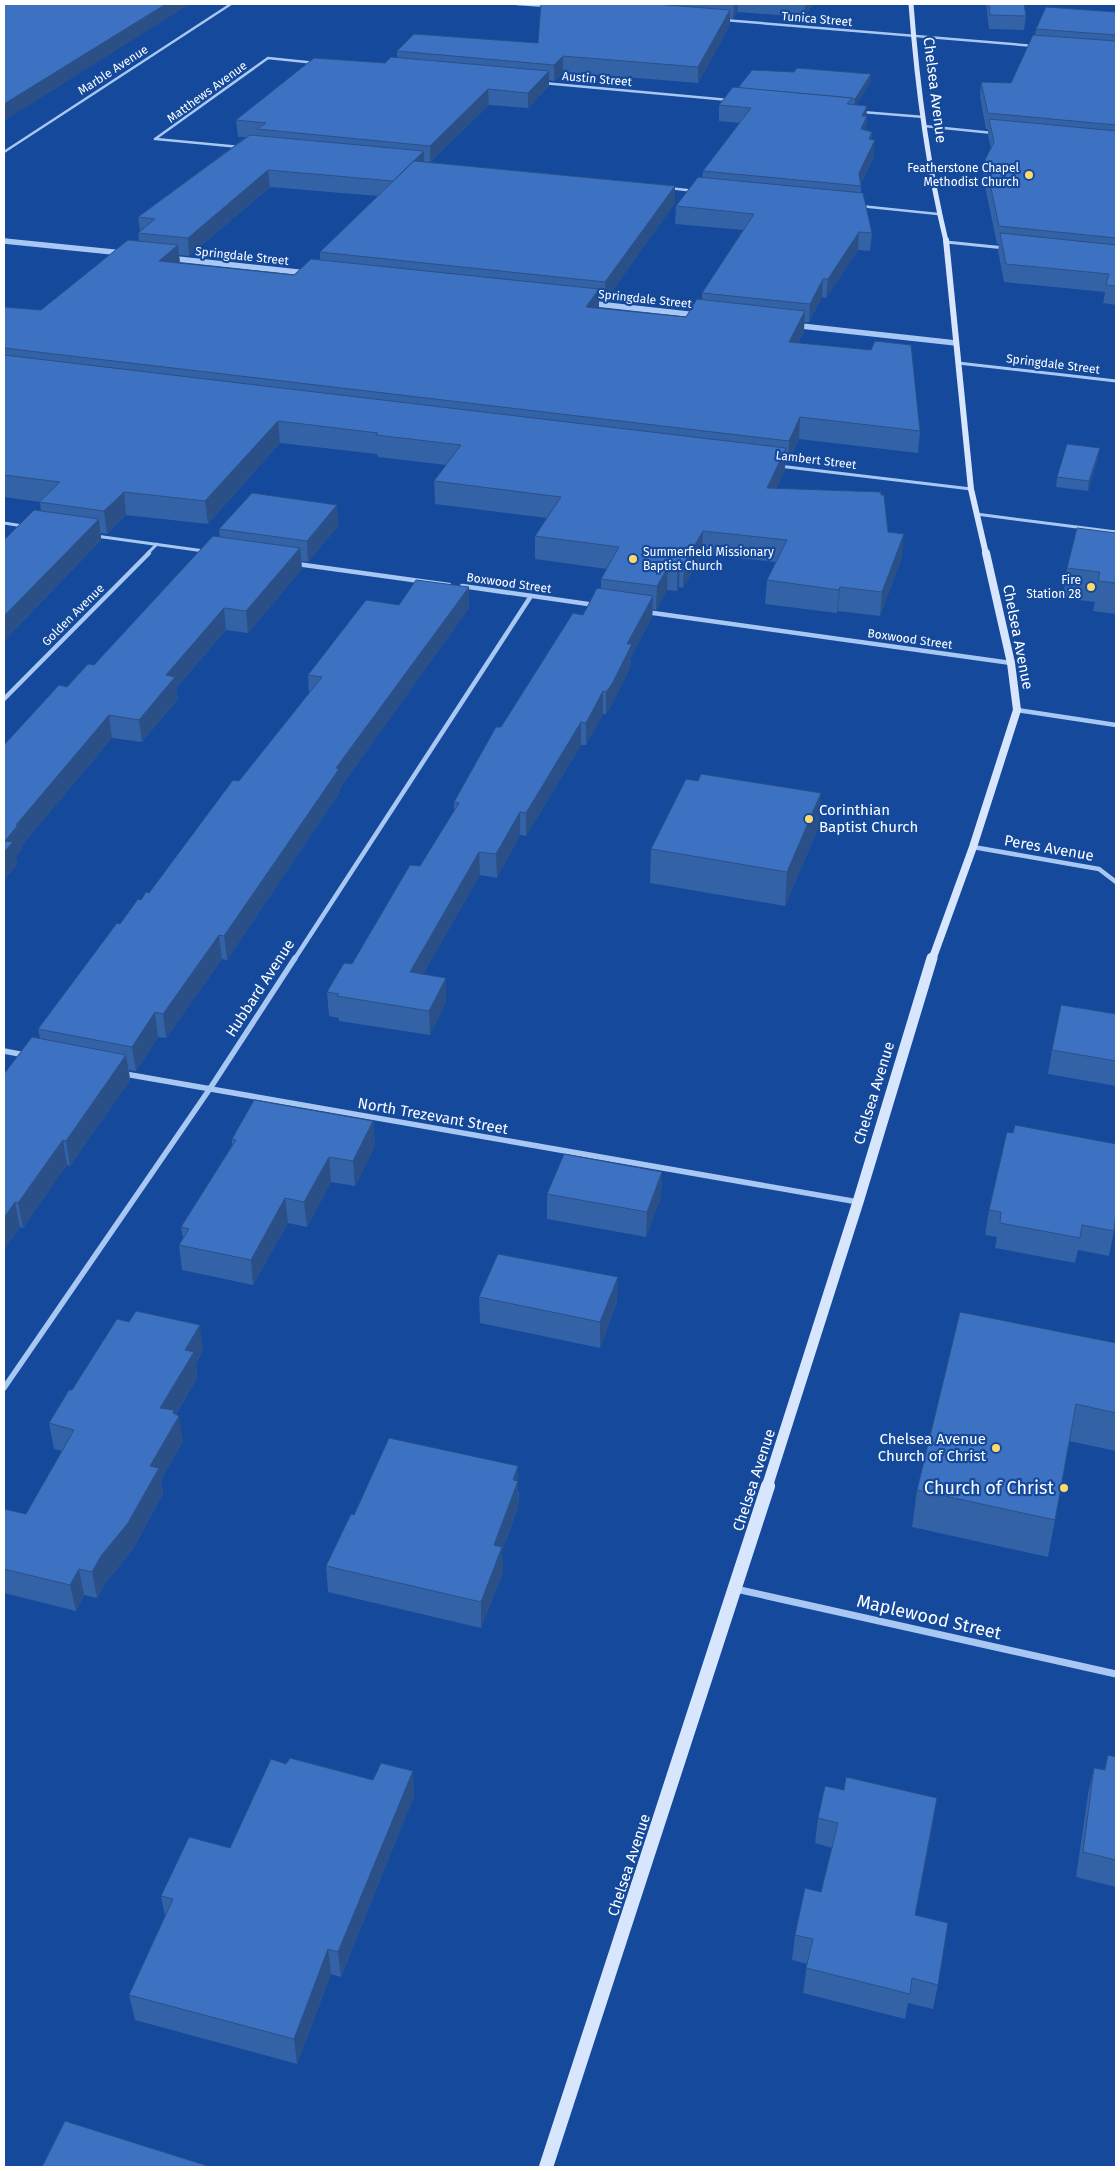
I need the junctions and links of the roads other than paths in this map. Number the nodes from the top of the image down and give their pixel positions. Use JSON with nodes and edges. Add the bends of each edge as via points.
{"nodes":[{"id":1,"x":231,"y":4,"type":"edge"},
{"id":2,"x":517,"y":4,"type":"edge"},
{"id":3,"x":911,"y":4,"type":"edge"},
{"id":4,"x":547,"y":6,"type":"edge"},
{"id":5,"x":715,"y":20,"type":"edge"},
{"id":6,"x":913,"y":36,"type":"junction"},
{"id":7,"x":1039,"y":46,"type":"edge"},
{"id":8,"x":318,"y":63,"type":"edge"},
{"id":9,"x":536,"y":82,"type":"edge"},
{"id":10,"x":735,"y":100,"type":"edge"},
{"id":11,"x":854,"y":111,"type":"edge"},
{"id":12,"x":924,"y":117,"type":"junction"},
{"id":13,"x":924,"y":126,"type":"junction"},
{"id":14,"x":1001,"y":133,"type":"edge"},
{"id":15,"x":245,"y":148,"type":"edge"},
{"id":16,"x":4,"y":152,"type":"edge"},
{"id":17,"x":661,"y":187,"type":"edge"},
{"id":18,"x":701,"y":191,"type":"edge"},
{"id":19,"x":859,"y":206,"type":"edge"},
{"id":20,"x":938,"y":214,"type":"junction"},
{"id":21,"x":4,"y":241,"type":"edge"},
{"id":22,"x":946,"y":242,"type":"junction"},
{"id":23,"x":1012,"y":249,"type":"edge"},
{"id":24,"x":134,"y":255,"type":"edge"},
{"id":25,"x":164,"y":258,"type":"edge"},
{"id":26,"x":312,"y":274,"type":"edge"},
{"id":27,"x":578,"y":302,"type":"edge"},
{"id":28,"x":707,"y":316,"type":"edge"},
{"id":29,"x":786,"y":324,"type":"edge"},
{"id":30,"x":956,"y":343,"type":"junction"},
{"id":31,"x":958,"y":363,"type":"junction"},
{"id":32,"x":1116,"y":381,"type":"edge"},
{"id":33,"x":774,"y":465,"type":"edge"},
{"id":34,"x":971,"y":489,"type":"junction"},
{"id":35,"x":976,"y":514,"type":"junction"},
{"id":36,"x":4,"y":524,"type":"edge"},
{"id":37,"x":32,"y":527,"type":"edge"},
{"id":38,"x":1116,"y":532,"type":"edge"},
{"id":39,"x":90,"y":535,"type":"edge"},
{"id":40,"x":157,"y":544,"type":"junction"},
{"id":41,"x":206,"y":551,"type":"edge"},
{"id":42,"x":294,"y":563,"type":"edge"},
{"id":43,"x":531,"y":596,"type":"junction"},
{"id":44,"x":600,"y":605,"type":"edge"},
{"id":45,"x":639,"y":611,"type":"edge"},
{"id":46,"x":1011,"y":663,"type":"junction"},
{"id":47,"x":4,"y":699,"type":"edge"},
{"id":48,"x":1017,"y":710,"type":"junction"},
{"id":49,"x":1116,"y":725,"type":"edge"},
{"id":50,"x":973,"y":847,"type":"junction"},
{"id":51,"x":1116,"y":882,"type":"edge"},
{"id":52,"x":4,"y":1051,"type":"edge"},
{"id":53,"x":33,"y":1057,"type":"edge"},
{"id":54,"x":121,"y":1073,"type":"edge"},
{"id":55,"x":208,"y":1090,"type":"junction"},
{"id":56,"x":858,"y":1202,"type":"junction"},
{"id":57,"x":4,"y":1388,"type":"edge"},
{"id":58,"x":735,"y":1589,"type":"junction"},
{"id":59,"x":1116,"y":1674,"type":"edge"},
{"id":60,"x":546,"y":2167,"type":"edge"}],
"edges":[{"from":1,"to":16,"type":"street","name":"Marble Avenue"},
{"from":2,"to":4,"type":"street"},
{"from":3,"to":6,"type":"main road","name":"Chelsea Avenue"},
{"from":5,"to":6,"type":"street","name":"Tunica Street"},
{"from":6,"to":7,"type":"street","name":"Tunica Street"},
{"from":6,"to":12,"type":"main road","name":"Chelsea Avenue"},
{"from":8,"to":15,"type":"street","name":"Matthews Avenue","via":[[268,58],[156,140]]},
{"from":9,"to":10,"type":"street","name":"Austin Street"},
{"from":11,"to":12,"type":"street"},
{"from":12,"to":13,"type":"main road","name":"Chelsea Avenue"},
{"from":13,"to":14,"type":"street"},
{"from":13,"to":20,"type":"main road","name":"Chelsea Avenue"},
{"from":17,"to":18,"type":"street"},
{"from":19,"to":20,"type":"street"},
{"from":20,"to":22,"type":"main road","name":"Chelsea Avenue"},
{"from":21,"to":24,"type":"street"},
{"from":22,"to":23,"type":"street"},
{"from":22,"to":30,"type":"main road","name":"Chelsea Avenue"},
{"from":25,"to":26,"type":"street","name":"Springdale Street"},
{"from":27,"to":28,"type":"street","name":"Springdale Street"},
{"from":29,"to":30,"type":"street"},
{"from":30,"to":31,"type":"main road","name":"Chelsea Avenue"},
{"from":31,"to":32,"type":"street","name":"Springdale Street"},
{"from":31,"to":34,"type":"main road","name":"Chelsea Avenue"},
{"from":33,"to":34,"type":"street","name":"Lambert Street"},
{"from":34,"to":35,"type":"main road","name":"Chelsea Avenue"},
{"from":35,"to":38,"type":"street"},
{"from":35,"to":46,"type":"main road","name":"Chelsea Avenue"},
{"from":36,"to":37,"type":"street"},
{"from":39,"to":40,"type":"street"},
{"from":40,"to":41,"type":"street"},
{"from":40,"to":47,"type":"street","name":"Golden Avenue"},
{"from":42,"to":43,"type":"street","name":"Boxwood Street"},
{"from":43,"to":44,"type":"street","name":"Boxwood Street"},
{"from":43,"to":55,"type":"street","name":"Hubbard Avenue"},
{"from":45,"to":46,"type":"street","name":"Boxwood Street"},
{"from":46,"to":48,"type":"main road","name":"Chelsea Avenue"},
{"from":48,"to":49,"type":"street"},
{"from":48,"to":50,"type":"main road","name":"Chelsea Avenue"},
{"from":50,"to":51,"type":"street","name":"Peres Avenue","via":[[1099,869]]},
{"from":50,"to":56,"type":"main road","name":"Chelsea Avenue","via":[[923,983]]},
{"from":52,"to":53,"type":"street"},
{"from":54,"to":55,"type":"street","name":"North Trezevant Street"},
{"from":55,"to":56,"type":"street","name":"North Trezevant Street"},
{"from":55,"to":57,"type":"street","name":"Hubbard Avenue"},
{"from":56,"to":58,"type":"main road","name":"Chelsea Avenue"},
{"from":58,"to":59,"type":"street","name":"Maplewood Street"},
{"from":58,"to":60,"type":"main road","name":"Chelsea Avenue"}]}
